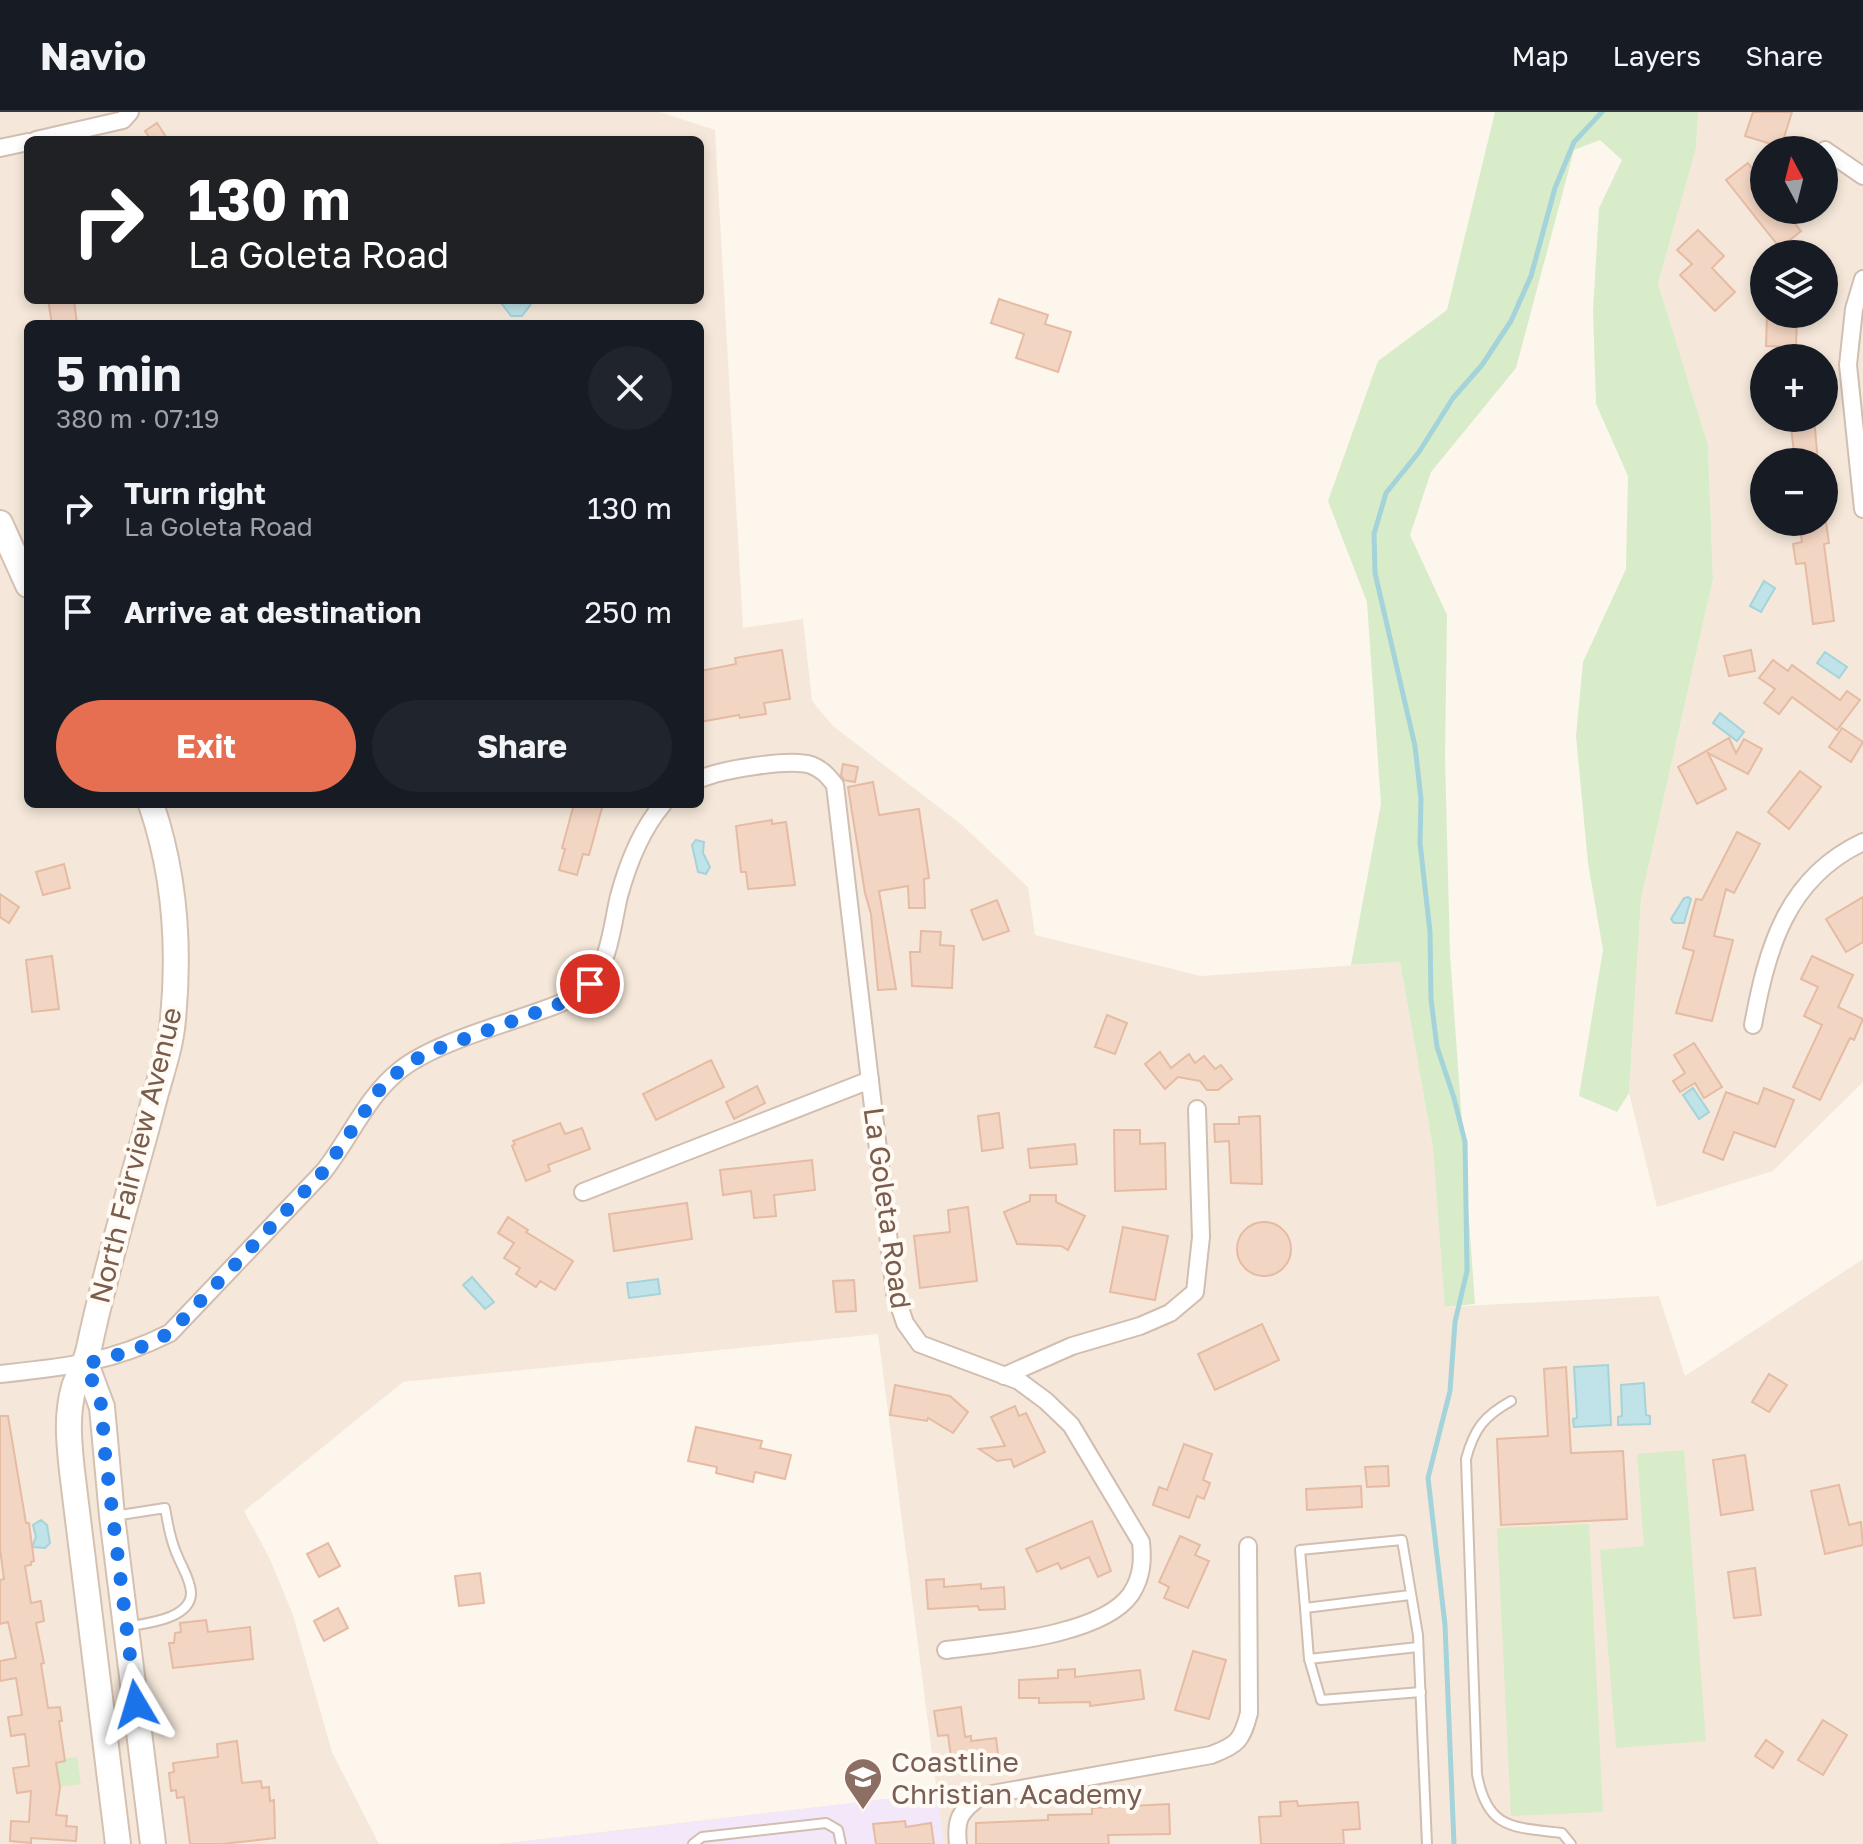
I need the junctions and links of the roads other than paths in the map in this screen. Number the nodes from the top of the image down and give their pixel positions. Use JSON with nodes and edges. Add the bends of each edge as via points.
{"nodes":[{"id":1,"x":130,"y":112,"type":"edge"},
{"id":2,"x":53,"y":136,"type":"edge"},
{"id":3,"x":24,"y":143,"type":"edge"},
{"id":4,"x":0,"y":148,"type":"edge"},
{"id":5,"x":1838,"y":159,"type":"edge"},
{"id":6,"x":1863,"y":176,"type":"edge"},
{"id":7,"x":1863,"y":279,"type":"edge"},
{"id":8,"x":1863,"y":509,"type":"edge"},
{"id":9,"x":0,"y":523,"type":"edge"},
{"id":10,"x":24,"y":576,"type":"edge"},
{"id":11,"x":704,"y":777,"type":"edge"},
{"id":12,"x":152,"y":808,"type":"edge"},
{"id":13,"x":659,"y":808,"type":"edge"},
{"id":14,"x":1863,"y":842,"type":"edge"},
{"id":15,"x":1753,"y":1025,"type":"dead end"},
{"id":16,"x":870,"y":1080,"type":"junction"},
{"id":17,"x":1197,"y":1109,"type":"dead end"},
{"id":18,"x":583,"y":1192,"type":"dead end"},
{"id":19,"x":86,"y":1364,"type":"junction"},
{"id":20,"x":0,"y":1374,"type":"edge"},
{"id":21,"x":1004,"y":1376,"type":"junction"},
{"id":22,"x":1511,"y":1401,"type":"dead end"},
{"id":23,"x":112,"y":1516,"type":"junction"},
{"id":24,"x":1248,"y":1546,"type":"dead end"},
{"id":25,"x":1410,"y":1595,"type":"junction"},
{"id":26,"x":1305,"y":1608,"type":"junction"},
{"id":27,"x":126,"y":1627,"type":"junction"},
{"id":28,"x":1418,"y":1647,"type":"junction"},
{"id":29,"x":946,"y":1650,"type":"dead end"},
{"id":30,"x":1309,"y":1659,"type":"junction"},
{"id":31,"x":1421,"y":1692,"type":"junction"},
{"id":32,"x":118,"y":1844,"type":"edge"},
{"id":33,"x":153,"y":1844,"type":"edge"},
{"id":34,"x":693,"y":1844,"type":"edge"},
{"id":35,"x":841,"y":1844,"type":"edge"},
{"id":36,"x":958,"y":1844,"type":"edge"},
{"id":37,"x":1427,"y":1844,"type":"edge"},
{"id":38,"x":1571,"y":1844,"type":"edge"}],
"edges":[{"from":1,"to":2,"type":"street","via":[[123,120]]},
{"from":3,"to":4,"type":"street"},
{"from":5,"to":6,"type":"street"},
{"from":7,"to":8,"type":"street","via":[[1848,365]]},
{"from":9,"to":10,"type":"street"},
{"from":11,"to":16,"type":"street","name":"La Goleta Road","via":[[743,767],[808,764],[825,772],[835,785]]},
{"from":12,"to":19,"type":"street","name":"North Fairview Avenue","via":[[174,905],[173,1022]]},
{"from":13,"to":19,"type":"street","via":[[636,848],[603,961],[590,984],[570,1000],[426,1053],[401,1069],[380,1089],[324,1171],[170,1333]]},
{"from":14,"to":15,"type":"street","via":[[1845,850],[1808,882],[1784,916],[1763,971]]},
{"from":16,"to":18,"type":"street","name":"La Goleta Road"},
{"from":16,"to":21,"type":"street","name":"La Goleta Road","via":[[895,1293],[905,1323],[920,1344]]},
{"from":17,"to":21,"type":"street","via":[[1201,1237],[1195,1292],[1170,1313]]},
{"from":19,"to":20,"type":"street"},
{"from":19,"to":23,"type":"street","via":[[102,1407]]},
{"from":19,"to":32,"type":"street","name":"North Fairview Avenue","via":[[68,1412],[69,1443]]},
{"from":21,"to":29,"type":"street","name":"La Goleta Road","via":[[1019,1381],[1071,1425],[1141,1542],[1143,1561],[1129,1598],[1105,1615],[1041,1637]]},
{"from":22,"to":38,"type":"lane","via":[[1488,1414],[1466,1459],[1477,1774],[1486,1806],[1497,1819],[1512,1827],[1562,1833]]},
{"from":23,"to":27,"type":"street"},
{"from":23,"to":27,"type":"lane","via":[[165,1508],[191,1594],[190,1602],[159,1621]]},
{"from":24,"to":36,"type":"street","via":[[1249,1713],[1243,1736],[1211,1755],[981,1796],[956,1824]]},
{"from":25,"to":26,"type":"lane"},
{"from":25,"to":26,"type":"lane","via":[[1402,1540],[1300,1550]]},
{"from":25,"to":28,"type":"lane"},
{"from":26,"to":30,"type":"lane"},
{"from":27,"to":33,"type":"street"},
{"from":28,"to":30,"type":"lane"},
{"from":28,"to":31,"type":"lane"},
{"from":30,"to":31,"type":"lane","via":[[1321,1700]]},
{"from":31,"to":37,"type":"lane"},
{"from":34,"to":35,"type":"lane","via":[[702,1837],[826,1823],[836,1827]]}]}
